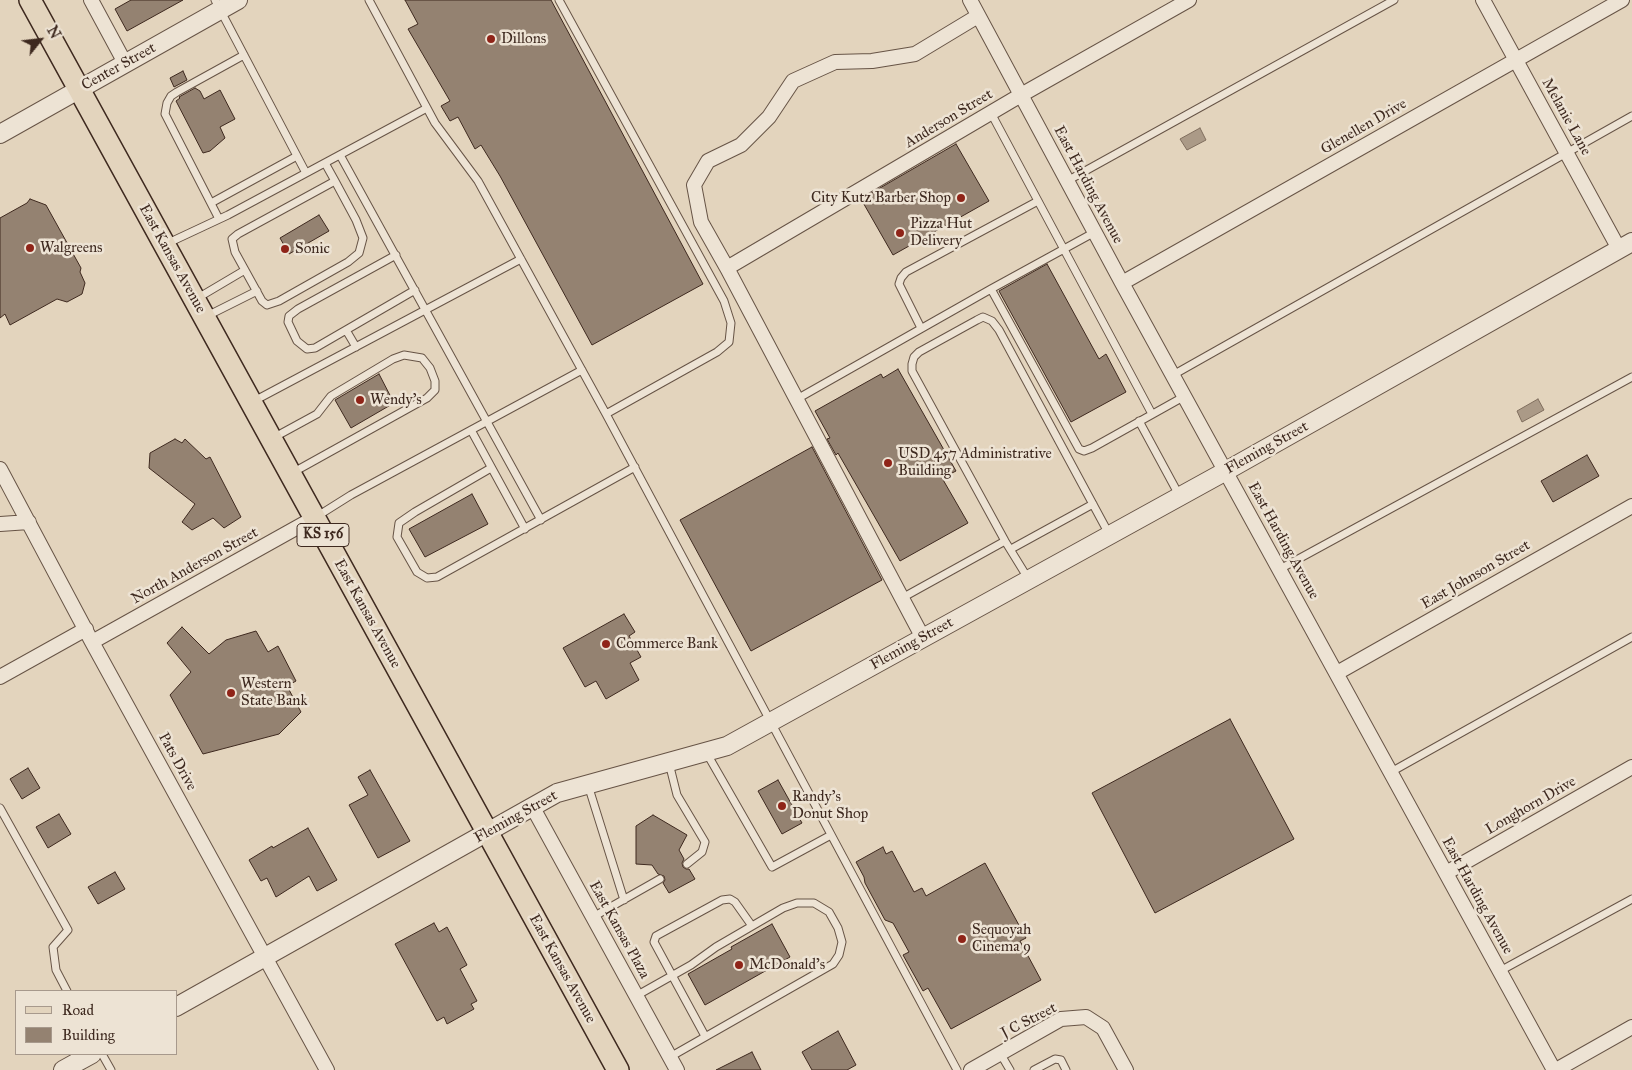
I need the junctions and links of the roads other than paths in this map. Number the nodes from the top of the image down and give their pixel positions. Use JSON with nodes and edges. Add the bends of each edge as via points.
{"nodes":[{"id":1,"x":30,"y":0,"type":"edge"},
{"id":2,"x":91,"y":0,"type":"edge"},
{"id":3,"x":238,"y":0,"type":"edge"},
{"id":4,"x":369,"y":0,"type":"edge"},
{"id":5,"x":559,"y":0,"type":"edge"},
{"id":6,"x":970,"y":0,"type":"edge"},
{"id":7,"x":1394,"y":0,"type":"edge"},
{"id":8,"x":1483,"y":0,"type":"edge"},
{"id":9,"x":1622,"y":0,"type":"edge"},
{"id":10,"x":1183,"y":1,"type":"edge"},
{"id":11,"x":218,"y":5,"type":"edge"},
{"id":12,"x":978,"y":16,"type":"junction"},
{"id":13,"x":244,"y":55,"type":"junction"},
{"id":14,"x":1516,"y":60,"type":"junction"},
{"id":15,"x":125,"y":63,"type":"junction"},
{"id":16,"x":79,"y":89,"type":"junction"},
{"id":17,"x":1021,"y":95,"type":"junction"},
{"id":18,"x":427,"y":108,"type":"junction"},
{"id":19,"x":991,"y":113,"type":"junction"},
{"id":20,"x":1632,"y":116,"type":"edge"},
{"id":21,"x":0,"y":134,"type":"edge"},
{"id":22,"x":1566,"y":152,"type":"junction"},
{"id":23,"x":340,"y":155,"type":"junction"},
{"id":24,"x":297,"y":156,"type":"junction"},
{"id":25,"x":325,"y":163,"type":"junction"},
{"id":26,"x":306,"y":173,"type":"junction"},
{"id":27,"x":335,"y":180,"type":"junction"},
{"id":28,"x":1067,"y":181,"type":"junction"},
{"id":29,"x":1038,"y":201,"type":"junction"},
{"id":30,"x":210,"y":203,"type":"junction"},
{"id":31,"x":218,"y":219,"type":"junction"},
{"id":32,"x":1095,"y":232,"type":"junction"},
{"id":33,"x":164,"y":244,"type":"junction"},
{"id":34,"x":1626,"y":246,"type":"edge"},
{"id":35,"x":1063,"y":250,"type":"junction"},
{"id":36,"x":396,"y":255,"type":"junction"},
{"id":37,"x":521,"y":259,"type":"junction"},
{"id":38,"x":728,"y":268,"type":"junction"},
{"id":39,"x":245,"y":270,"type":"junction"},
{"id":40,"x":1122,"y":283,"type":"junction"},
{"id":41,"x":990,"y":289,"type":"junction"},
{"id":42,"x":415,"y":290,"type":"junction"},
{"id":43,"x":257,"y":291,"type":"junction"},
{"id":44,"x":199,"y":309,"type":"junction"},
{"id":45,"x":426,"y":310,"type":"junction"},
{"id":46,"x":921,"y":328,"type":"junction"},
{"id":47,"x":346,"y":330,"type":"junction"},
{"id":48,"x":356,"y":347,"type":"junction"},
{"id":49,"x":582,"y":370,"type":"junction"},
{"id":50,"x":1173,"y":375,"type":"junction"},
{"id":51,"x":1632,"y":377,"type":"edge"},
{"id":52,"x":1185,"y":396,"type":"junction"},
{"id":53,"x":797,"y":399,"type":"junction"},
{"id":54,"x":251,"y":403,"type":"junction"},
{"id":55,"x":606,"y":414,"type":"junction"},
{"id":56,"x":1152,"y":414,"type":"junction"},
{"id":57,"x":487,"y":421,"type":"junction"},
{"id":58,"x":1139,"y":421,"type":"junction"},
{"id":59,"x":471,"y":430,"type":"junction"},
{"id":60,"x":270,"y":439,"type":"junction"},
{"id":61,"x":635,"y":467,"type":"junction"},
{"id":62,"x":492,"y":468,"type":"junction"},
{"id":63,"x":0,"y":469,"type":"edge"},
{"id":64,"x":1226,"y":471,"type":"junction"},
{"id":65,"x":290,"y":474,"type":"junction"},
{"id":66,"x":1180,"y":497,"type":"junction"},
{"id":67,"x":1094,"y":504,"type":"junction"},
{"id":68,"x":1632,"y":506,"type":"edge"},
{"id":69,"x":314,"y":518,"type":"junction"},
{"id":70,"x":541,"y":520,"type":"junction"},
{"id":71,"x":29,"y":522,"type":"junction"},
{"id":72,"x":0,"y":524,"type":"edge"},
{"id":73,"x":525,"y":529,"type":"junction"},
{"id":74,"x":1110,"y":535,"type":"junction"},
{"id":75,"x":1006,"y":541,"type":"junction"},
{"id":76,"x":1011,"y":549,"type":"junction"},
{"id":77,"x":1280,"y":569,"type":"junction"},
{"id":78,"x":1029,"y":580,"type":"junction"},
{"id":79,"x":902,"y":598,"type":"junction"},
{"id":80,"x":86,"y":629,"type":"junction"},
{"id":81,"x":1632,"y":637,"type":"edge"},
{"id":82,"x":924,"y":638,"type":"junction"},
{"id":83,"x":92,"y":642,"type":"junction"},
{"id":84,"x":1337,"y":673,"type":"junction"},
{"id":85,"x":0,"y":677,"type":"edge"},
{"id":86,"x":772,"y":722,"type":"junction"},
{"id":87,"x":706,"y":752,"type":"junction"},
{"id":88,"x":669,"y":762,"type":"junction"},
{"id":89,"x":1632,"y":767,"type":"edge"},
{"id":90,"x":1391,"y":772,"type":"junction"},
{"id":91,"x":588,"y":784,"type":"junction"},
{"id":92,"x":532,"y":806,"type":"junction"},
{"id":93,"x":0,"y":808,"type":"edge"},
{"id":94,"x":488,"y":832,"type":"junction"},
{"id":95,"x":831,"y":835,"type":"junction"},
{"id":96,"x":687,"y":864,"type":"dead end"},
{"id":97,"x":1446,"y":873,"type":"junction"},
{"id":98,"x":660,"y":879,"type":"dead end"},
{"id":99,"x":1632,"y":899,"type":"edge"},
{"id":100,"x":624,"y":900,"type":"junction"},
{"id":101,"x":593,"y":917,"type":"junction"},
{"id":102,"x":752,"y":926,"type":"junction"},
{"id":103,"x":266,"y":957,"type":"junction"},
{"id":104,"x":1500,"y":971,"type":"junction"},
{"id":105,"x":672,"y":975,"type":"junction"},
{"id":106,"x":66,"y":990,"type":"edge"},
{"id":107,"x":636,"y":996,"type":"junction"},
{"id":108,"x":178,"y":1006,"type":"edge"},
{"id":109,"x":1632,"y":1027,"type":"edge"},
{"id":110,"x":705,"y":1036,"type":"junction"},
{"id":111,"x":1000,"y":1053,"type":"junction"},
{"id":112,"x":90,"y":1055,"type":"edge"},
{"id":113,"x":103,"y":1055,"type":"edge"},
{"id":114,"x":670,"y":1057,"type":"junction"},
{"id":115,"x":63,"y":1070,"type":"edge"},
{"id":116,"x":111,"y":1070,"type":"edge"},
{"id":117,"x":328,"y":1070,"type":"edge"},
{"id":118,"x":618,"y":1070,"type":"edge"},
{"id":119,"x":677,"y":1070,"type":"edge"},
{"id":120,"x":957,"y":1070,"type":"edge"},
{"id":121,"x":971,"y":1070,"type":"edge"},
{"id":122,"x":1010,"y":1070,"type":"edge"},
{"id":123,"x":1034,"y":1070,"type":"edge"},
{"id":124,"x":1066,"y":1070,"type":"edge"},
{"id":125,"x":1126,"y":1070,"type":"edge"},
{"id":126,"x":1555,"y":1070,"type":"edge"}],
"edges":[{"from":1,"to":16,"type":"main road","name":"East Kansas Avenue","number":"KS 156"},
{"from":2,"to":15,"type":"street"},
{"from":3,"to":11,"type":"street","name":"Center Street"},
{"from":4,"to":18,"type":"lane"},
{"from":5,"to":55,"type":"lane","via":[[724,301],[731,323],[730,342],[717,352]]},
{"from":6,"to":12,"type":"street","name":"East Harding Avenue"},
{"from":7,"to":28,"type":"lane"},
{"from":8,"to":14,"type":"street","name":"Melanie Lane"},
{"from":9,"to":14,"type":"street","name":"Glenellen Drive"},
{"from":10,"to":17,"type":"street","name":"Anderson Street"},
{"from":11,"to":13,"type":"lane"},
{"from":11,"to":15,"type":"street","name":"Center Street"},
{"from":12,"to":17,"type":"street","name":"East Harding Avenue"},
{"from":12,"to":38,"type":"street","via":[[916,54],[872,62],[835,62],[793,81],[769,117],[741,145],[708,161],[694,185],[701,222]]},
{"from":13,"to":24,"type":"lane"},
{"from":13,"to":30,"type":"lane","via":[[177,92],[166,103],[165,114]]},
{"from":14,"to":22,"type":"street","name":"Melanie Lane"},
{"from":14,"to":40,"type":"street","name":"Glenellen Drive"},
{"from":15,"to":16,"type":"street","name":"Center Street"},
{"from":16,"to":21,"type":"street","name":"Center Street"},
{"from":16,"to":33,"type":"main road","name":"East Kansas Avenue","number":"KS 156"},
{"from":17,"to":19,"type":"street","name":"Anderson Street"},
{"from":17,"to":28,"type":"street","name":"East Harding Avenue"},
{"from":18,"to":23,"type":"lane"},
{"from":18,"to":37,"type":"lane","via":[[478,181]]},
{"from":19,"to":29,"type":"lane"},
{"from":19,"to":38,"type":"street","name":"Anderson Street"},
{"from":20,"to":22,"type":"lane"},
{"from":22,"to":34,"type":"street","name":"Melanie Lane"},
{"from":22,"to":50,"type":"lane"},
{"from":23,"to":25,"type":"lane"},
{"from":23,"to":36,"type":"lane"},
{"from":24,"to":26,"type":"lane"},
{"from":24,"to":30,"type":"lane"},
{"from":25,"to":26,"type":"lane"},
{"from":25,"to":27,"type":"lane"},
{"from":26,"to":31,"type":"lane"},
{"from":27,"to":39,"type":"lane","via":[[232,240]]},
{"from":27,"to":43,"type":"lane","via":[[363,238],[359,253],[272,304],[262,301]]},
{"from":28,"to":32,"type":"street","name":"East Harding Avenue"},
{"from":29,"to":35,"type":"lane"},
{"from":29,"to":46,"type":"lane","via":[[906,272],[899,284]]},
{"from":30,"to":31,"type":"lane"},
{"from":31,"to":33,"type":"lane"},
{"from":32,"to":35,"type":"lane"},
{"from":32,"to":40,"type":"street","name":"East Harding Avenue"},
{"from":33,"to":44,"type":"main road","name":"East Kansas Avenue","number":"KS 156"},
{"from":34,"to":64,"type":"street","name":"Fleming Street"},
{"from":35,"to":41,"type":"lane"},
{"from":35,"to":56,"type":"lane"},
{"from":36,"to":42,"type":"lane"},
{"from":36,"to":47,"type":"lane","via":[[289,316],[288,322],[298,342],[307,349],[315,348]]},
{"from":37,"to":45,"type":"lane"},
{"from":37,"to":49,"type":"lane"},
{"from":38,"to":53,"type":"street"},
{"from":39,"to":43,"type":"lane"},
{"from":39,"to":44,"type":"lane"},
{"from":40,"to":50,"type":"street","name":"East Harding Avenue"},
{"from":41,"to":46,"type":"lane"},
{"from":41,"to":58,"type":"lane","via":[[1079,449],[1092,448]]},
{"from":42,"to":45,"type":"lane"},
{"from":42,"to":47,"type":"lane"},
{"from":43,"to":44,"type":"lane"},
{"from":44,"to":54,"type":"main road","name":"East Kansas Avenue","number":"KS 156"},
{"from":45,"to":48,"type":"lane"},
{"from":45,"to":57,"type":"lane"},
{"from":46,"to":53,"type":"lane"},
{"from":47,"to":48,"type":"lane"},
{"from":48,"to":54,"type":"lane"},
{"from":49,"to":55,"type":"lane"},
{"from":49,"to":57,"type":"lane"},
{"from":50,"to":52,"type":"street","name":"East Harding Avenue"},
{"from":51,"to":77,"type":"lane"},
{"from":52,"to":56,"type":"lane"},
{"from":52,"to":64,"type":"street","name":"East Harding Avenue"},
{"from":53,"to":79,"type":"street"},
{"from":54,"to":60,"type":"main road","name":"East Kansas Avenue","number":"KS 156"},
{"from":55,"to":61,"type":"lane"},
{"from":56,"to":58,"type":"lane"},
{"from":57,"to":59,"type":"lane"},
{"from":57,"to":70,"type":"lane"},
{"from":58,"to":66,"type":"lane"},
{"from":59,"to":62,"type":"lane"},
{"from":59,"to":69,"type":"lane"},
{"from":60,"to":65,"type":"main road","name":"East Kansas Avenue","number":"KS 156"},
{"from":60,"to":65,"type":"lane","via":[[317,414],[331,396],[404,354],[422,358],[430,368],[435,390],[427,398]]},
{"from":61,"to":70,"type":"lane"},
{"from":61,"to":86,"type":"lane"},
{"from":62,"to":73,"type":"lane"},
{"from":62,"to":73,"type":"lane","via":[[404,518],[399,523],[397,536],[417,572],[427,578],[437,577]]},
{"from":63,"to":71,"type":"street","name":"Pats Drive"},
{"from":64,"to":66,"type":"street","name":"Fleming Street"},
{"from":64,"to":77,"type":"street","name":"East Harding Avenue"},
{"from":65,"to":69,"type":"main road","name":"East Kansas Avenue","number":"KS 156"},
{"from":66,"to":74,"type":"street","name":"Fleming Street"},
{"from":67,"to":74,"type":"lane"},
{"from":67,"to":75,"type":"lane","via":[[1000,330],[983,317],[919,352],[914,356],[912,371]]},
{"from":67,"to":76,"type":"lane"},
{"from":68,"to":84,"type":"street","name":"East Johnson Street"},
{"from":69,"to":83,"type":"street","name":"North Anderson Street"},
{"from":69,"to":94,"type":"main road","name":"East Kansas Avenue","number":"KS 156"},
{"from":70,"to":73,"type":"lane"},
{"from":71,"to":72,"type":"street"},
{"from":71,"to":80,"type":"street","name":"Pats Drive"},
{"from":74,"to":78,"type":"street","name":"Fleming Street"},
{"from":75,"to":76,"type":"lane"},
{"from":75,"to":79,"type":"lane"},
{"from":76,"to":78,"type":"lane"},
{"from":77,"to":84,"type":"street","name":"East Harding Avenue"},
{"from":78,"to":82,"type":"street","name":"Fleming Street"},
{"from":79,"to":82,"type":"street"},
{"from":80,"to":83,"type":"street","name":"Pats Drive"},
{"from":80,"to":85,"type":"street"},
{"from":81,"to":90,"type":"lane"},
{"from":82,"to":86,"type":"street","name":"Fleming Street"},
{"from":83,"to":103,"type":"street","name":"Pats Drive"},
{"from":84,"to":90,"type":"street","name":"East Harding Avenue"},
{"from":86,"to":87,"type":"street","name":"Fleming Street","via":[[727,746]]},
{"from":86,"to":95,"type":"lane"},
{"from":87,"to":88,"type":"street","name":"Fleming Street"},
{"from":87,"to":95,"type":"lane","via":[[772,867]]},
{"from":88,"to":91,"type":"street","name":"Fleming Street"},
{"from":88,"to":96,"type":"lane","via":[[677,795],[705,842],[702,852]]},
{"from":89,"to":97,"type":"street","name":"Longhorn Drive"},
{"from":90,"to":97,"type":"street","name":"East Harding Avenue"},
{"from":91,"to":92,"type":"street","name":"Fleming Street","via":[[556,793]]},
{"from":91,"to":100,"type":"lane"},
{"from":92,"to":94,"type":"street","name":"Fleming Street"},
{"from":92,"to":101,"type":"street","name":"East Kansas Plaza"},
{"from":93,"to":106,"type":"lane","via":[[68,930],[53,947],[56,970]]},
{"from":94,"to":103,"type":"street","name":"Fleming Street"},
{"from":94,"to":118,"type":"main road","name":"East Kansas Avenue","number":"KS 156"},
{"from":95,"to":120,"type":"lane"},
{"from":97,"to":104,"type":"street","name":"East Harding Avenue"},
{"from":98,"to":100,"type":"lane"},
{"from":99,"to":104,"type":"lane"},
{"from":100,"to":101,"type":"lane"},
{"from":101,"to":107,"type":"street","name":"East Kansas Plaza"},
{"from":102,"to":105,"type":"lane"},
{"from":102,"to":105,"type":"lane","via":[[730,899],[722,900],[656,936],[654,942]]},
{"from":102,"to":110,"type":"lane","via":[[783,908],[814,903],[829,912],[838,928],[842,942],[839,955],[832,964]]},
{"from":103,"to":108,"type":"street","name":"Fleming Street"},
{"from":103,"to":117,"type":"street","name":"Pats Drive"},
{"from":104,"to":126,"type":"street","name":"East Harding Avenue"},
{"from":105,"to":107,"type":"lane"},
{"from":105,"to":110,"type":"lane"},
{"from":107,"to":114,"type":"street","name":"East Kansas Plaza"},
{"from":109,"to":126,"type":"street"},
{"from":110,"to":114,"type":"lane"},
{"from":111,"to":121,"type":"street","name":"J C Street"},
{"from":111,"to":122,"type":"lane"},
{"from":111,"to":125,"type":"street","name":"J C Street","via":[[1061,1020],[1086,1017],[1103,1028]]},
{"from":112,"to":115,"type":"street"},
{"from":113,"to":116,"type":"lane"},
{"from":114,"to":119,"type":"street","name":"East Kansas Plaza"},
{"from":123,"to":124,"type":"lane","via":[[1054,1059],[1061,1060]]}]}
